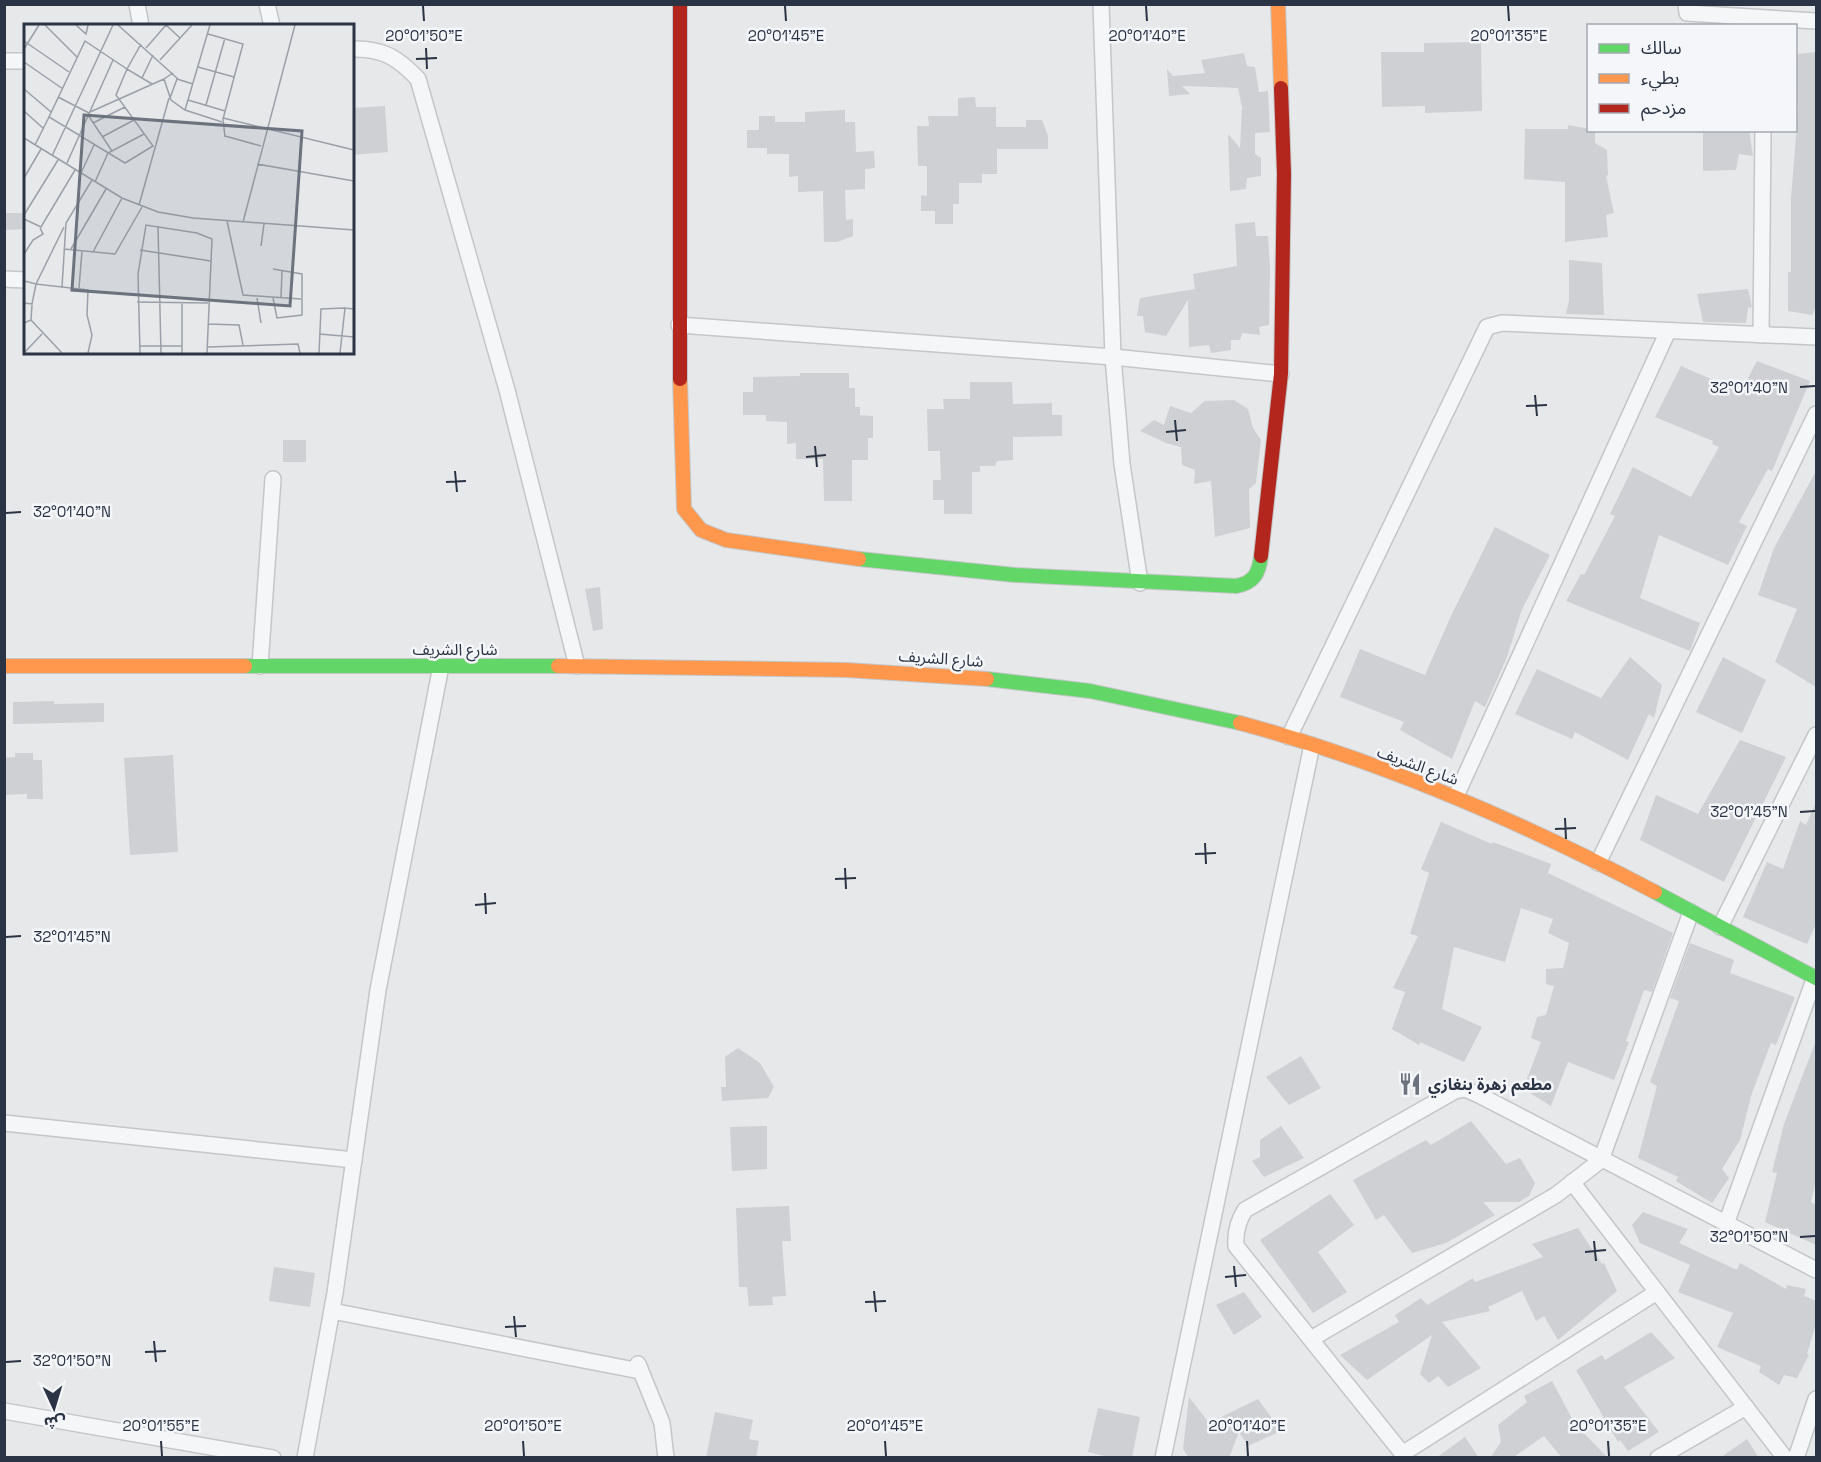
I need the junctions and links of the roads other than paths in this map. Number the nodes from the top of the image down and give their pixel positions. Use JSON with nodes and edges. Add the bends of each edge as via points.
{"nodes":[{"id":1,"x":137,"y":4,"type":"edge"},
{"id":2,"x":267,"y":4,"type":"edge"},
{"id":3,"x":680,"y":4,"type":"edge"},
{"id":4,"x":1101,"y":4,"type":"edge"},
{"id":5,"x":1278,"y":4,"type":"edge"},
{"id":6,"x":1686,"y":4,"type":"edge"},
{"id":7,"x":1764,"y":21,"type":"edge"},
{"id":8,"x":1816,"y":21,"type":"edge"},
{"id":9,"x":141,"y":24,"type":"edge"},
{"id":10,"x":272,"y":24,"type":"edge"},
{"id":11,"x":354,"y":49,"type":"edge"},
{"id":12,"x":4,"y":61,"type":"edge"},
{"id":13,"x":24,"y":61,"type":"edge"},
{"id":14,"x":1763,"y":132,"type":"edge"},
{"id":15,"x":4,"y":279,"type":"edge"},
{"id":16,"x":24,"y":280,"type":"edge"},
{"id":17,"x":679,"y":325,"type":"junction"},
{"id":18,"x":1668,"y":330,"type":"junction"},
{"id":19,"x":1761,"y":335,"type":"junction"},
{"id":20,"x":1816,"y":337,"type":"edge"},
{"id":21,"x":1113,"y":357,"type":"junction"},
{"id":22,"x":1281,"y":374,"type":"junction"},
{"id":23,"x":1816,"y":414,"type":"edge"},
{"id":24,"x":273,"y":478,"type":"dead end"},
{"id":25,"x":1140,"y":583,"type":"junction"},
{"id":26,"x":4,"y":666,"type":"edge"},
{"id":27,"x":260,"y":666,"type":"junction"},
{"id":28,"x":441,"y":666,"type":"junction"},
{"id":29,"x":577,"y":666,"type":"junction"},
{"id":30,"x":1816,"y":735,"type":"edge"},
{"id":31,"x":1289,"y":737,"type":"junction"},
{"id":32,"x":1312,"y":745,"type":"junction"},
{"id":33,"x":1456,"y":796,"type":"junction"},
{"id":34,"x":1598,"y":863,"type":"junction"},
{"id":35,"x":1691,"y":912,"type":"junction"},
{"id":36,"x":1720,"y":927,"type":"junction"},
{"id":37,"x":1816,"y":978,"type":"edge"},
{"id":38,"x":4,"y":1123,"type":"edge"},
{"id":39,"x":354,"y":1160,"type":"junction"},
{"id":40,"x":1601,"y":1160,"type":"junction"},
{"id":41,"x":1572,"y":1182,"type":"junction"},
{"id":42,"x":1726,"y":1224,"type":"junction"},
{"id":43,"x":1816,"y":1270,"type":"edge"},
{"id":44,"x":1657,"y":1292,"type":"junction"},
{"id":45,"x":332,"y":1311,"type":"junction"},
{"id":46,"x":1311,"y":1339,"type":"junction"},
{"id":47,"x":1816,"y":1400,"type":"edge"},
{"id":48,"x":1746,"y":1407,"type":"junction"},
{"id":49,"x":4,"y":1411,"type":"edge"},
{"id":50,"x":1404,"y":1456,"type":"edge"},
{"id":51,"x":273,"y":1458,"type":"edge"},
{"id":52,"x":305,"y":1458,"type":"edge"},
{"id":53,"x":666,"y":1458,"type":"edge"},
{"id":54,"x":1163,"y":1458,"type":"edge"},
{"id":55,"x":1658,"y":1458,"type":"edge"},
{"id":56,"x":1785,"y":1458,"type":"edge"},
{"id":57,"x":1796,"y":1458,"type":"edge"}],
"edges":[{"from":1,"to":9,"type":"street"},
{"from":2,"to":10,"type":"street"},
{"from":3,"to":17,"type":"main road"},
{"from":4,"to":21,"type":"street"},
{"from":5,"to":22,"type":"main road","via":[[1284,174]]},
{"from":6,"to":7,"type":"street","via":[[1687,13]]},
{"from":7,"to":8,"type":"street"},
{"from":11,"to":29,"type":"street","via":[[367,48],[397,58],[418,79],[507,390]]},
{"from":12,"to":13,"type":"street"},
{"from":14,"to":19,"type":"street"},
{"from":15,"to":16,"type":"street"},
{"from":17,"to":21,"type":"street"},
{"from":17,"to":25,"type":"main road","via":[[684,509],[693,524],[710,536],[819,553]]},
{"from":18,"to":19,"type":"street"},
{"from":18,"to":31,"type":"street","via":[[1502,322],[1487,327]]},
{"from":18,"to":33,"type":"street"},
{"from":19,"to":20,"type":"street"},
{"from":21,"to":22,"type":"street"},
{"from":21,"to":25,"type":"street","via":[[1122,464]]},
{"from":22,"to":25,"type":"main road","via":[[1256,579],[1245,586]]},
{"from":23,"to":34,"type":"street"},
{"from":24,"to":27,"type":"street"},
{"from":26,"to":27,"type":"main road","name":"شارع الشريف"},
{"from":27,"to":28,"type":"main road","name":"شارع الشريف"},
{"from":28,"to":29,"type":"main road","name":"شارع الشريف"},
{"from":28,"to":39,"type":"street","via":[[378,990]]},
{"from":29,"to":31,"type":"main road","name":"شارع الشريف","via":[[964,675],[1153,702]]},
{"from":30,"to":36,"type":"street"},
{"from":31,"to":32,"type":"main road","name":"شارع الشريف"},
{"from":32,"to":33,"type":"main road","name":"شارع الشريف"},
{"from":32,"to":54,"type":"street"},
{"from":33,"to":34,"type":"main road","name":"شارع الشريف"},
{"from":34,"to":35,"type":"main road","name":"شارع الشريف"},
{"from":35,"to":36,"type":"main road","name":"شارع الشريف"},
{"from":35,"to":40,"type":"street"},
{"from":36,"to":37,"type":"main road","name":"شارع الشريف"},
{"from":37,"to":42,"type":"street"},
{"from":38,"to":39,"type":"street"},
{"from":39,"to":45,"type":"street"},
{"from":40,"to":41,"type":"street"},
{"from":40,"to":42,"type":"street"},
{"from":40,"to":46,"type":"street","via":[[1462,1089],[1245,1210],[1237,1226],[1236,1246]]},
{"from":41,"to":44,"type":"street"},
{"from":41,"to":46,"type":"street"},
{"from":42,"to":43,"type":"street"},
{"from":44,"to":48,"type":"street"},
{"from":44,"to":50,"type":"street"},
{"from":45,"to":52,"type":"street"},
{"from":45,"to":53,"type":"street","via":[[639,1368],[662,1423]]},
{"from":46,"to":50,"type":"street"},
{"from":47,"to":57,"type":"street"},
{"from":48,"to":55,"type":"street"},
{"from":48,"to":56,"type":"street"},
{"from":49,"to":51,"type":"street"}]}
